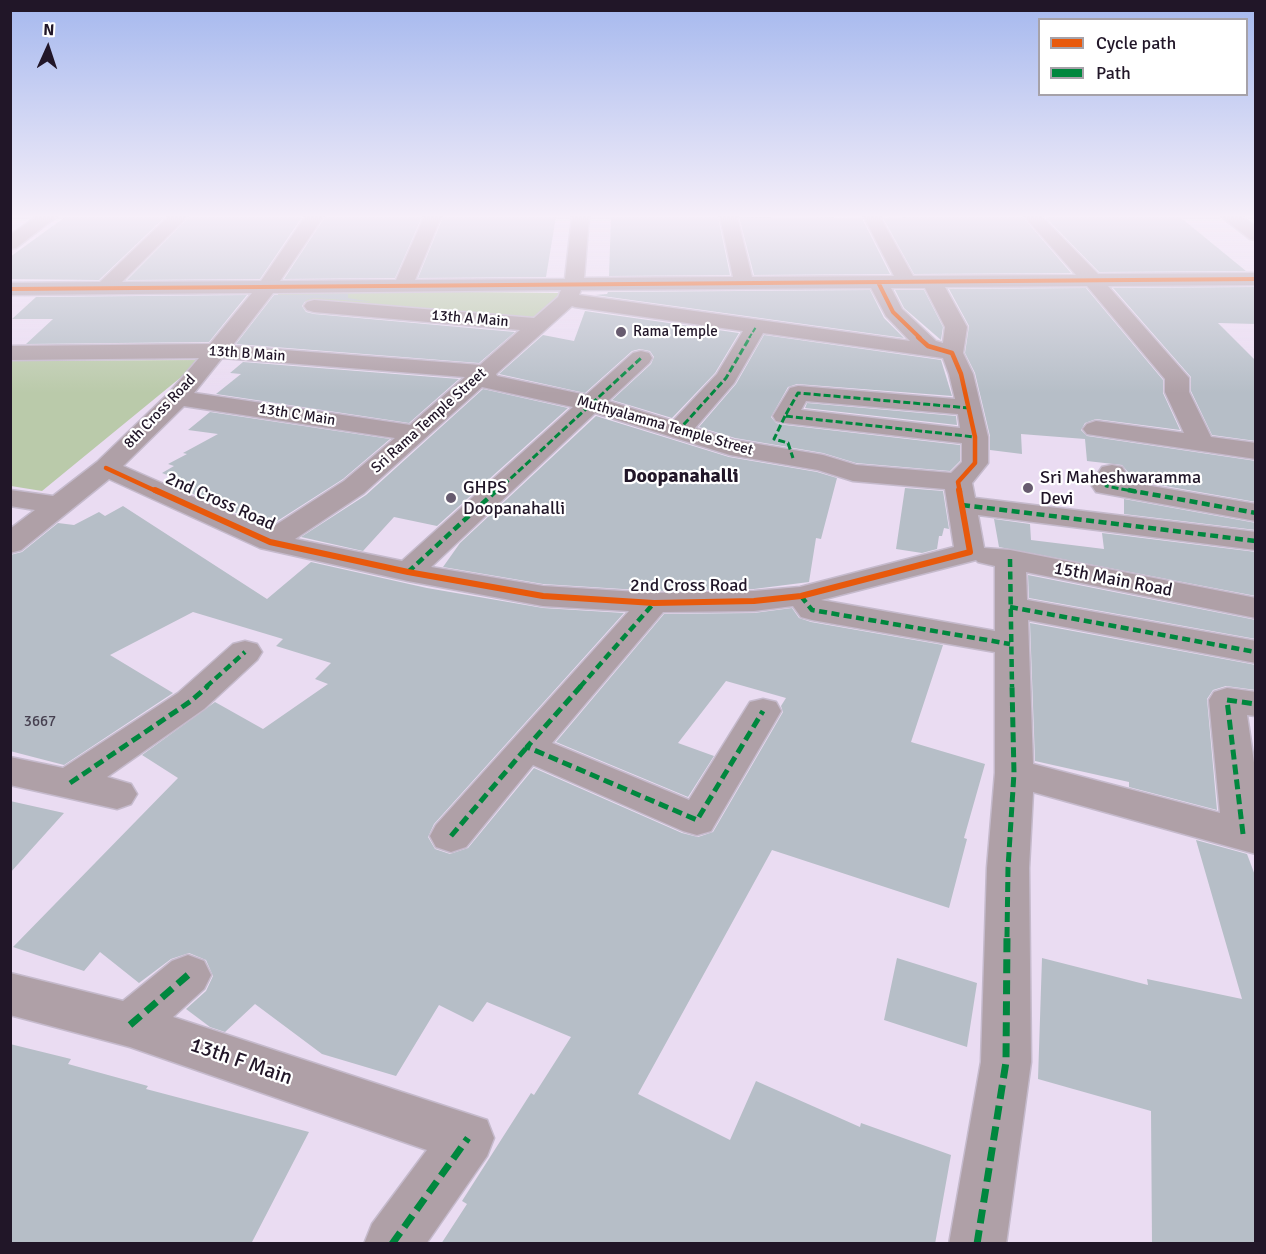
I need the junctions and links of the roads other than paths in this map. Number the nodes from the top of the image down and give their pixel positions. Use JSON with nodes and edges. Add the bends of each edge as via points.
{"nodes":[{"id":1,"x":118,"y":276,"type":"edge"},
{"id":2,"x":274,"y":276,"type":"edge"},
{"id":3,"x":407,"y":276,"type":"edge"},
{"id":4,"x":573,"y":276,"type":"edge"},
{"id":5,"x":742,"y":276,"type":"edge"},
{"id":6,"x":904,"y":276,"type":"edge"},
{"id":7,"x":1088,"y":276,"type":"edge"},
{"id":8,"x":1256,"y":279,"type":"edge"},
{"id":9,"x":1092,"y":280,"type":"junction"},
{"id":10,"x":878,"y":282,"type":"junction"},
{"id":11,"x":907,"y":282,"type":"junction"},
{"id":12,"x":932,"y":282,"type":"junction"},
{"id":13,"x":744,"y":283,"type":"junction"},
{"id":14,"x":403,"y":286,"type":"junction"},
{"id":15,"x":105,"y":288,"type":"junction"},
{"id":16,"x":10,"y":289,"type":"edge"},
{"id":17,"x":571,"y":292,"type":"junction"},
{"id":18,"x":261,"y":294,"type":"junction"},
{"id":19,"x":539,"y":325,"type":"junction"},
{"id":20,"x":756,"y":327,"type":"junction"},
{"id":21,"x":216,"y":351,"type":"junction"},
{"id":22,"x":10,"y":353,"type":"edge"},
{"id":23,"x":951,"y":353,"type":"junction"},
{"id":24,"x":641,"y":358,"type":"dead end"},
{"id":25,"x":484,"y":372,"type":"junction"},
{"id":26,"x":178,"y":398,"type":"junction"},
{"id":27,"x":592,"y":404,"type":"junction"},
{"id":28,"x":970,"y":408,"type":"junction"},
{"id":29,"x":785,"y":416,"type":"junction"},
{"id":30,"x":1096,"y":429,"type":"dead end"},
{"id":31,"x":677,"y":432,"type":"junction"},
{"id":32,"x":416,"y":433,"type":"junction"},
{"id":33,"x":975,"y":437,"type":"junction"},
{"id":34,"x":1202,"y":444,"type":"junction"},
{"id":35,"x":1256,"y":451,"type":"edge"},
{"id":36,"x":793,"y":458,"type":"junction"},
{"id":37,"x":106,"y":468,"type":"junction"},
{"id":38,"x":1112,"y":473,"type":"dead end"},
{"id":39,"x":960,"y":493,"type":"junction"},
{"id":40,"x":10,"y":498,"type":"edge"},
{"id":41,"x":59,"y":505,"type":"junction"},
{"id":42,"x":1256,"y":513,"type":"edge"},
{"id":43,"x":1256,"y":541,"type":"edge"},
{"id":44,"x":270,"y":542,"type":"junction"},
{"id":45,"x":10,"y":544,"type":"edge"},
{"id":46,"x":990,"y":556,"type":"junction"},
{"id":47,"x":408,"y":572,"type":"junction"},
{"id":48,"x":801,"y":596,"type":"junction"},
{"id":49,"x":654,"y":603,"type":"junction"},
{"id":50,"x":1256,"y":608,"type":"edge"},
{"id":51,"x":1010,"y":626,"type":"junction"},
{"id":52,"x":245,"y":652,"type":"dead end"},
{"id":53,"x":1256,"y":652,"type":"edge"},
{"id":54,"x":1256,"y":704,"type":"edge"},
{"id":55,"x":763,"y":711,"type":"dead end"},
{"id":56,"x":527,"y":747,"type":"junction"},
{"id":57,"x":10,"y":771,"type":"edge"},
{"id":58,"x":1014,"y":773,"type":"junction"},
{"id":59,"x":70,"y":783,"type":"junction"},
{"id":60,"x":117,"y":794,"type":"dead end"},
{"id":61,"x":451,"y":836,"type":"dead end"},
{"id":62,"x":1249,"y":836,"type":"edge"},
{"id":63,"x":188,"y":975,"type":"dead end"},
{"id":64,"x":10,"y":994,"type":"edge"},
{"id":65,"x":130,"y":1025,"type":"junction"},
{"id":66,"x":392,"y":1244,"type":"edge"},
{"id":67,"x":977,"y":1244,"type":"edge"}],
"edges":[{"from":1,"to":15,"type":"street"},
{"from":2,"to":18,"type":"street","name":"8th Cross Road"},
{"from":3,"to":14,"type":"street"},
{"from":4,"to":17,"type":"street"},
{"from":5,"to":13,"type":"street"},
{"from":6,"to":11,"type":"street"},
{"from":7,"to":9,"type":"street"},
{"from":8,"to":9,"type":"street"},
{"from":9,"to":12,"type":"street"},
{"from":9,"to":34,"type":"street","via":[[1177,378],[1177,392]]},
{"from":10,"to":11,"type":"street"},
{"from":10,"to":13,"type":"street"},
{"from":10,"to":23,"type":"street","via":[[893,312],[928,346]]},
{"from":11,"to":12,"type":"street"},
{"from":12,"to":23,"type":"street","via":[[956,327]]},
{"from":13,"to":17,"type":"street"},
{"from":14,"to":17,"type":"street"},
{"from":14,"to":18,"type":"street"},
{"from":15,"to":16,"type":"street"},
{"from":15,"to":18,"type":"street"},
{"from":17,"to":19,"type":"street","name":"Sri Rama Temple Street"},
{"from":17,"to":20,"type":"street"},
{"from":18,"to":19,"type":"street","name":"13th A Main"},
{"from":18,"to":21,"type":"street","name":"8th Cross Road"},
{"from":19,"to":25,"type":"street","name":"Sri Rama Temple Street"},
{"from":20,"to":23,"type":"street"},
{"from":20,"to":31,"type":"street","via":[[726,378]]},
{"from":21,"to":22,"type":"street","name":"13th B Main"},
{"from":21,"to":25,"type":"street","name":"13th B Main"},
{"from":21,"to":26,"type":"street","name":"8th Cross Road"},
{"from":23,"to":28,"type":"street"},
{"from":24,"to":27,"type":"street"},
{"from":25,"to":27,"type":"street","name":"Muthyalamma Temple Street","via":[[488,381]]},
{"from":25,"to":32,"type":"street","name":"Sri Rama Temple Street"},
{"from":26,"to":32,"type":"street","name":"13th C Main"},
{"from":26,"to":37,"type":"street","name":"8th Cross Road"},
{"from":27,"to":31,"type":"street","name":"Muthyalamma Temple Street"},
{"from":27,"to":47,"type":"street"},
{"from":28,"to":29,"type":"street","via":[[798,393]]},
{"from":28,"to":33,"type":"street"},
{"from":29,"to":33,"type":"street"},
{"from":29,"to":36,"type":"street","via":[[774,439],[788,443]]},
{"from":30,"to":34,"type":"street"},
{"from":31,"to":36,"type":"street","name":"Muthyalamma Temple Street","via":[[730,447]]},
{"from":32,"to":44,"type":"street","name":"Sri Rama Temple Street","via":[[354,488]]},
{"from":33,"to":39,"type":"street","via":[[975,463]]},
{"from":34,"to":35,"type":"street"},
{"from":36,"to":39,"type":"street","name":"Muthyalamma Temple Street"},
{"from":37,"to":41,"type":"street","name":"8th Cross Road"},
{"from":37,"to":44,"type":"street","name":"2nd Cross Road"},
{"from":38,"to":42,"type":"street","via":[[1106,486]]},
{"from":39,"to":43,"type":"street","name":"Muthyalamma Temple Street"},
{"from":39,"to":46,"type":"street"},
{"from":40,"to":41,"type":"street"},
{"from":41,"to":45,"type":"street","name":"8th Cross Road"},
{"from":44,"to":47,"type":"street","name":"2nd Cross Road"},
{"from":46,"to":48,"type":"street","name":"2nd Cross Road"},
{"from":46,"to":50,"type":"street","name":"15th Main Road"},
{"from":46,"to":51,"type":"street"},
{"from":47,"to":49,"type":"street","name":"2nd Cross Road","via":[[543,596]]},
{"from":48,"to":49,"type":"street","name":"2nd Cross Road"},
{"from":48,"to":51,"type":"street","via":[[812,610]]},
{"from":49,"to":56,"type":"street"},
{"from":51,"to":53,"type":"street"},
{"from":51,"to":58,"type":"street"},
{"from":52,"to":59,"type":"street","via":[[191,701]]},
{"from":54,"to":62,"type":"street","via":[[1227,700]]},
{"from":55,"to":56,"type":"street","via":[[697,820]]},
{"from":56,"to":61,"type":"street"},
{"from":57,"to":59,"type":"street"},
{"from":58,"to":62,"type":"street"},
{"from":58,"to":67,"type":"street","via":[[1008,868],[1006,1062]]},
{"from":59,"to":60,"type":"street"},
{"from":63,"to":65,"type":"street"},
{"from":64,"to":65,"type":"street","name":"13th F Main"},
{"from":65,"to":66,"type":"street","name":"13th F Main","via":[[468,1138]]}]}
